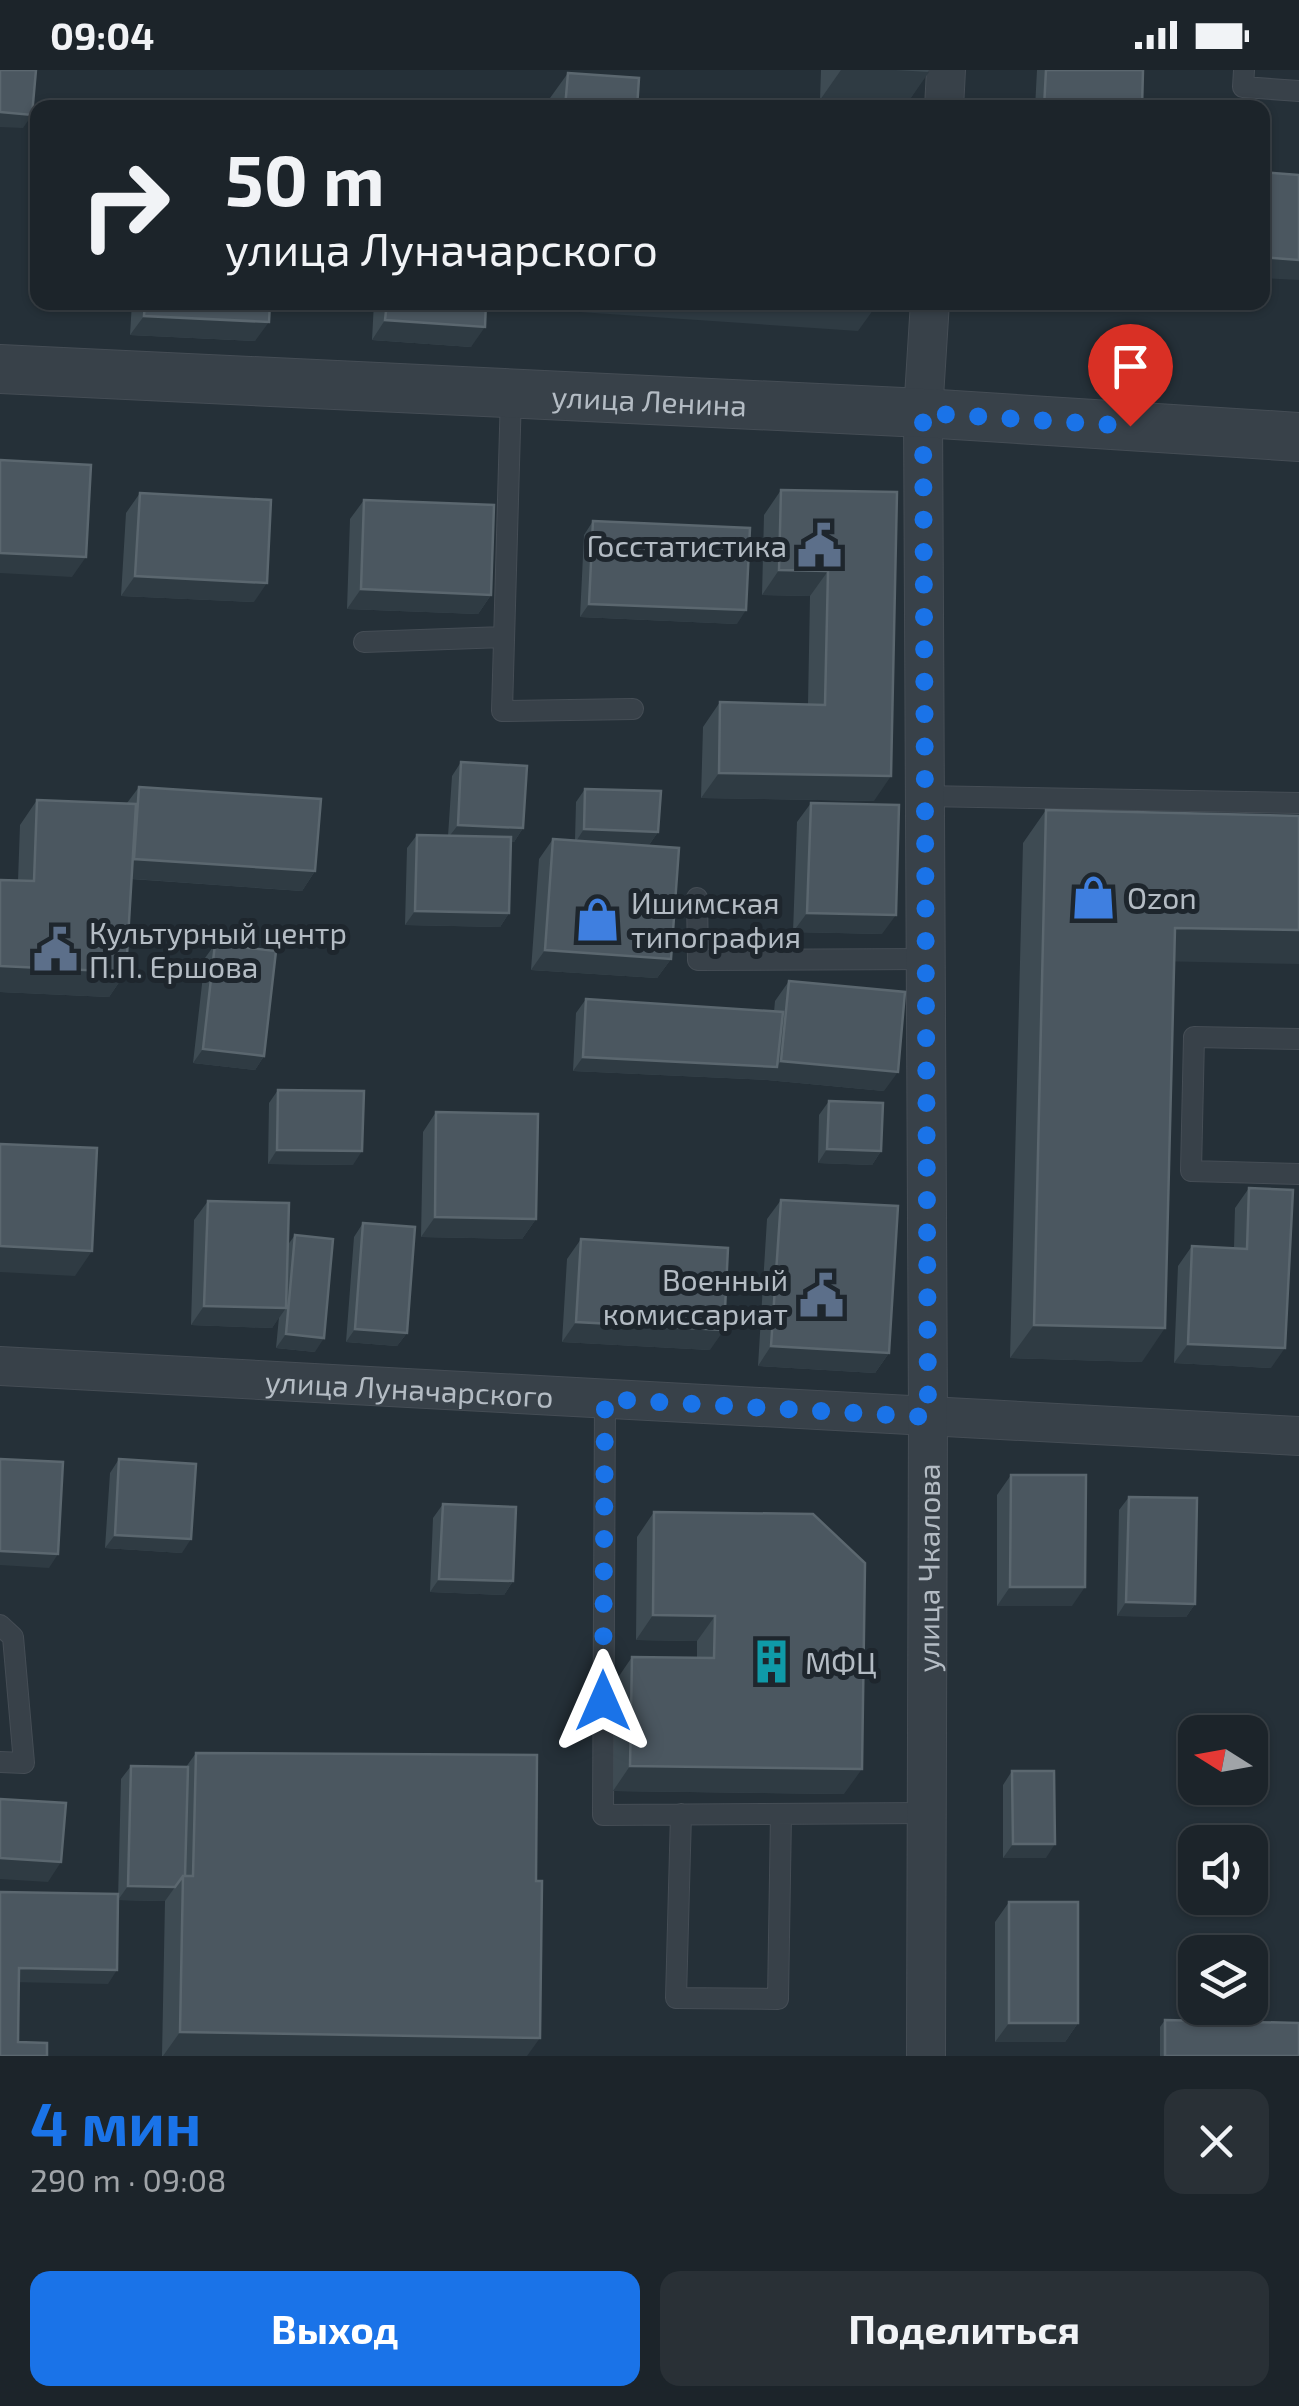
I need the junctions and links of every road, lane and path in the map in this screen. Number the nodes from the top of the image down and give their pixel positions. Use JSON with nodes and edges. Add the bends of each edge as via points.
{"nodes":[{"id":1,"x":946,"y":70,"type":"edge"},
{"id":2,"x":1244,"y":70,"type":"edge"},
{"id":3,"x":1299,"y":91,"type":"edge"},
{"id":4,"x":944,"y":100,"type":"edge"},
{"id":5,"x":929,"y":310,"type":"edge"},
{"id":6,"x":0,"y":370,"type":"edge"},
{"id":7,"x":511,"y":394,"type":"junction"},
{"id":8,"x":923,"y":413,"type":"junction"},
{"id":9,"x":1299,"y":437,"type":"edge"},
{"id":10,"x":504,"y":638,"type":"junction"},
{"id":11,"x":364,"y":642,"type":"dead end"},
{"id":12,"x":632,"y":710,"type":"dead end"},
{"id":13,"x":924,"y":796,"type":"junction"},
{"id":14,"x":1299,"y":802,"type":"edge"},
{"id":15,"x":697,"y":898,"type":"dead end"},
{"id":16,"x":925,"y":960,"type":"junction"},
{"id":17,"x":1299,"y":1040,"type":"edge"},
{"id":18,"x":1299,"y":1174,"type":"edge"},
{"id":19,"x":0,"y":1366,"type":"edge"},
{"id":20,"x":605,"y":1399,"type":"junction"},
{"id":21,"x":928,"y":1417,"type":"junction"},
{"id":22,"x":1299,"y":1436,"type":"edge"},
{"id":23,"x":0,"y":1626,"type":"edge"},
{"id":24,"x":0,"y":1762,"type":"edge"},
{"id":25,"x":926,"y":1813,"type":"junction"},
{"id":26,"x":681,"y":1814,"type":"junction"},
{"id":27,"x":780,"y":1814,"type":"junction"},
{"id":28,"x":926,"y":2056,"type":"edge"}],
"edges":[{"from":1,"to":4,"type":"street"},
{"from":2,"to":3,"type":"lane","via":[[1242,88]]},
{"from":5,"to":8,"type":"street","name":"улица Чкалова"},
{"from":6,"to":7,"type":"street","name":"улица Ленина"},
{"from":7,"to":8,"type":"street","name":"улица Ленина"},
{"from":7,"to":10,"type":"lane"},
{"from":8,"to":9,"type":"street","name":"улица Ленина"},
{"from":8,"to":13,"type":"street","name":"улица Чкалова"},
{"from":10,"to":11,"type":"lane"},
{"from":10,"to":12,"type":"lane","via":[[502,711]]},
{"from":13,"to":14,"type":"lane"},
{"from":13,"to":16,"type":"street","name":"улица Чкалова"},
{"from":15,"to":16,"type":"lane","via":[[698,960]]},
{"from":16,"to":21,"type":"street","name":"улица Чкалова"},
{"from":17,"to":18,"type":"lane","via":[[1194,1037],[1191,1171]]},
{"from":19,"to":20,"type":"street","name":"улица Луначарского"},
{"from":20,"to":21,"type":"street","name":"улица Луначарского"},
{"from":20,"to":26,"type":"lane","via":[[603,1814]]},
{"from":21,"to":22,"type":"street","name":"улица Луначарского"},
{"from":21,"to":25,"type":"street","name":"улица Чкалова"},
{"from":23,"to":24,"type":"lane","via":[[13,1637],[24,1763]]},
{"from":25,"to":27,"type":"lane"},
{"from":25,"to":28,"type":"street","name":"улица Чкалова"},
{"from":26,"to":27,"type":"lane"},
{"from":26,"to":27,"type":"lane","via":[[676,1998],[778,1998]]}]}
